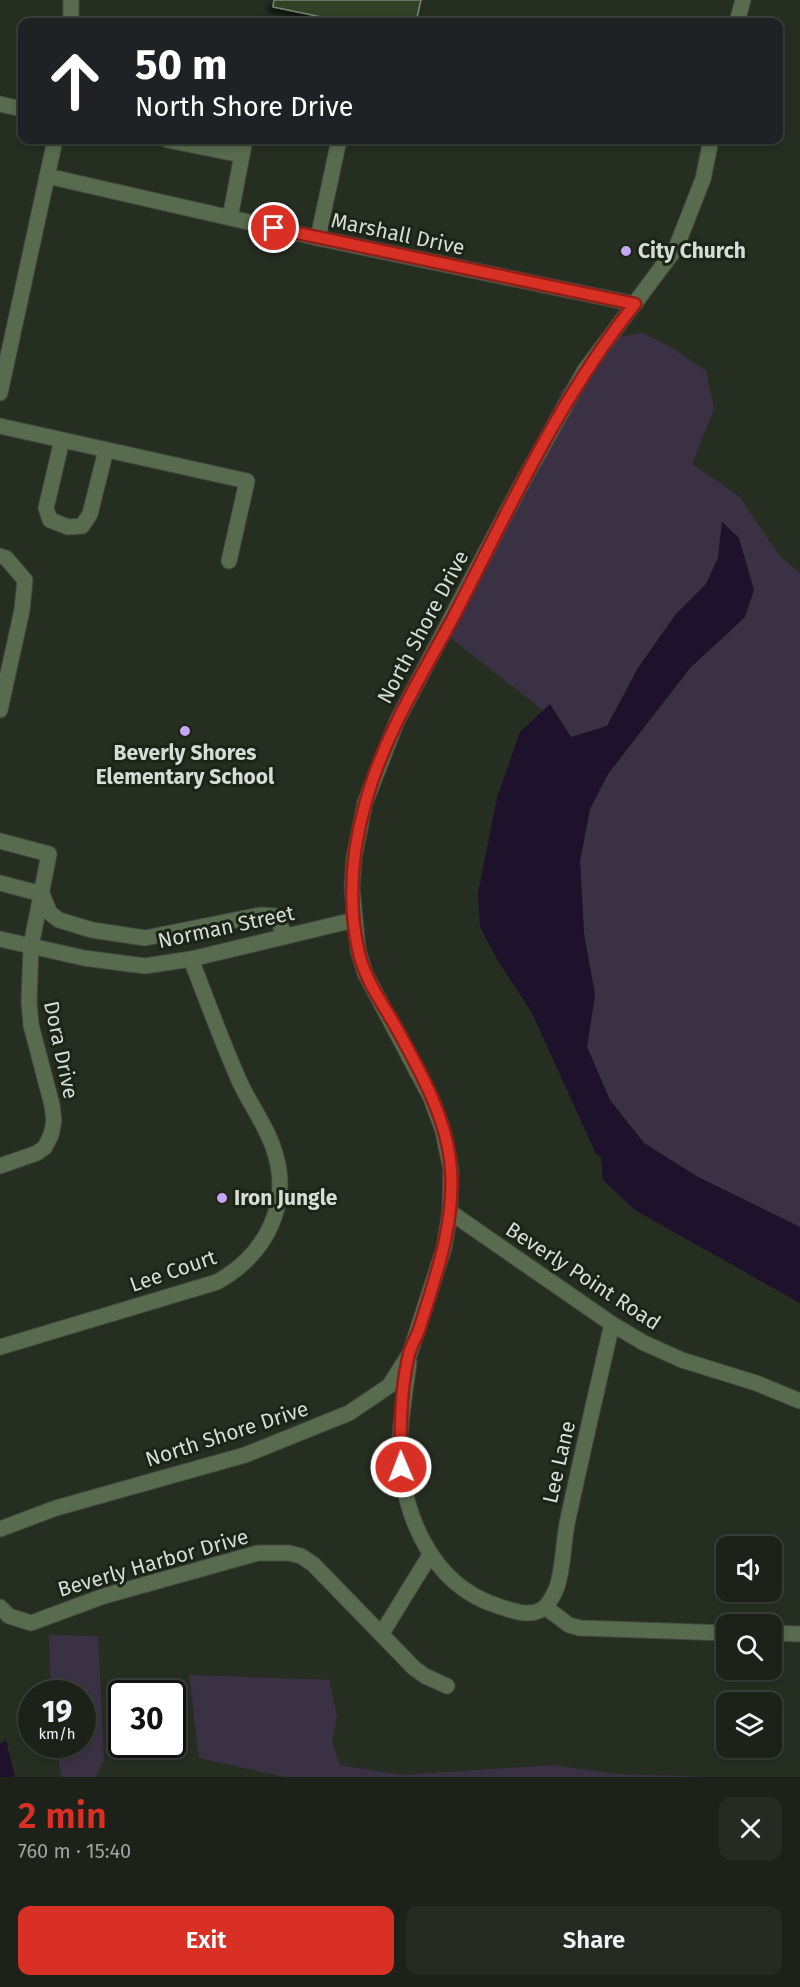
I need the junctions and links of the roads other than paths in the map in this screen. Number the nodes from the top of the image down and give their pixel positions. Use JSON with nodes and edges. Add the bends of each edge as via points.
{"nodes":[{"id":1,"x":71,"y":0,"type":"edge"},
{"id":2,"x":743,"y":0,"type":"edge"},
{"id":3,"x":71,"y":18,"type":"edge"},
{"id":4,"x":738,"y":18,"type":"edge"},
{"id":5,"x":0,"y":104,"type":"edge"},
{"id":6,"x":18,"y":108,"type":"edge"},
{"id":7,"x":55,"y":144,"type":"edge"},
{"id":8,"x":186,"y":144,"type":"edge"},
{"id":9,"x":244,"y":144,"type":"edge"},
{"id":10,"x":338,"y":144,"type":"edge"},
{"id":11,"x":710,"y":144,"type":"edge"},
{"id":12,"x":242,"y":155,"type":"junction"},
{"id":13,"x":47,"y":176,"type":"junction"},
{"id":14,"x":230,"y":218,"type":"junction"},
{"id":15,"x":318,"y":238,"type":"junction"},
{"id":16,"x":635,"y":304,"type":"junction"},
{"id":17,"x":0,"y":393,"type":"edge"},
{"id":18,"x":0,"y":426,"type":"edge"},
{"id":19,"x":62,"y":440,"type":"junction"},
{"id":20,"x":106,"y":450,"type":"junction"},
{"id":21,"x":0,"y":556,"type":"edge"},
{"id":22,"x":229,"y":561,"type":"dead end"},
{"id":23,"x":0,"y":710,"type":"edge"},
{"id":24,"x":0,"y":841,"type":"edge"},
{"id":25,"x":0,"y":883,"type":"edge"},
{"id":26,"x":42,"y":894,"type":"junction"},
{"id":27,"x":354,"y":920,"type":"junction"},
{"id":28,"x":286,"y":936,"type":"junction"},
{"id":29,"x":0,"y":939,"type":"edge"},
{"id":30,"x":31,"y":946,"type":"junction"},
{"id":31,"x":191,"y":959,"type":"junction"},
{"id":32,"x":0,"y":1166,"type":"edge"},
{"id":33,"x":450,"y":1212,"type":"junction"},
{"id":34,"x":612,"y":1324,"type":"junction"},
{"id":35,"x":0,"y":1347,"type":"edge"},
{"id":36,"x":410,"y":1353,"type":"junction"},
{"id":37,"x":800,"y":1401,"type":"edge"},
{"id":38,"x":0,"y":1529,"type":"edge"},
{"id":39,"x":430,"y":1555,"type":"junction"},
{"id":40,"x":0,"y":1607,"type":"edge"},
{"id":41,"x":545,"y":1607,"type":"junction"},
{"id":42,"x":382,"y":1633,"type":"junction"},
{"id":43,"x":716,"y":1633,"type":"edge"},
{"id":44,"x":782,"y":1634,"type":"edge"},
{"id":45,"x":800,"y":1634,"type":"edge"},
{"id":46,"x":447,"y":1686,"type":"dead end"}],
"edges":[{"from":1,"to":3,"type":"street"},
{"from":2,"to":4,"type":"street"},
{"from":5,"to":6,"type":"street"},
{"from":7,"to":13,"type":"street"},
{"from":8,"to":12,"type":"street"},
{"from":9,"to":12,"type":"street"},
{"from":10,"to":15,"type":"street"},
{"from":11,"to":16,"type":"street","name":"North Shore Drive","via":[[703,179],[676,248]]},
{"from":12,"to":14,"type":"street"},
{"from":13,"to":14,"type":"street","name":"Marshall Drive"},
{"from":13,"to":17,"type":"street"},
{"from":14,"to":15,"type":"street","name":"Marshall Drive"},
{"from":15,"to":16,"type":"street","name":"Marshall Drive"},
{"from":16,"to":27,"type":"street","name":"North Shore Drive","via":[[585,370],[397,721],[378,766],[359,830],[353,868]]},
{"from":18,"to":19,"type":"street"},
{"from":19,"to":20,"type":"street"},
{"from":19,"to":20,"type":"street","via":[[46,508],[50,520],[68,527],[82,526],[90,514]]},
{"from":20,"to":22,"type":"street","via":[[247,481]]},
{"from":21,"to":23,"type":"street","via":[[25,580]]},
{"from":24,"to":26,"type":"street","name":"Dora Drive","via":[[49,854]]},
{"from":25,"to":26,"type":"street"},
{"from":26,"to":28,"type":"street","via":[[50,913],[59,920],[92,930],[145,938],[261,915],[275,916]]},
{"from":26,"to":30,"type":"street","name":"Dora Drive"},
{"from":27,"to":28,"type":"street","name":"Norman Street"},
{"from":27,"to":33,"type":"street","name":"North Shore Drive","via":[[365,974],[423,1080],[443,1131],[451,1170]]},
{"from":28,"to":31,"type":"street","name":"Norman Street"},
{"from":29,"to":30,"type":"street","name":"Norman Street"},
{"from":30,"to":31,"type":"street","name":"Norman Street","via":[[125,965]]},
{"from":30,"to":32,"type":"street","name":"Dora Drive","via":[[31,1025],[54,1121],[45,1147]]},
{"from":31,"to":35,"type":"street","name":"Lee Court","via":[[228,1056],[273,1147],[279,1197],[270,1230],[247,1261],[218,1281]]},
{"from":33,"to":34,"type":"street","name":"Beverly Point Road"},
{"from":33,"to":36,"type":"street","name":"North Shore Drive","via":[[444,1248]]},
{"from":34,"to":37,"type":"street","name":"Beverly Point Road","via":[[682,1360]]},
{"from":34,"to":41,"type":"street","name":"Lee Lane","via":[[566,1527],[557,1585]]},
{"from":36,"to":38,"type":"street","name":"North Shore Drive","via":[[389,1386],[367,1404],[339,1418],[245,1455],[56,1508]]},
{"from":36,"to":39,"type":"street","via":[[400,1437],[401,1467],[414,1521]]},
{"from":39,"to":41,"type":"street","via":[[451,1578],[484,1602],[518,1613],[532,1613]]},
{"from":39,"to":42,"type":"street"},
{"from":40,"to":42,"type":"street","name":"Beverly Harbor Drive","via":[[9,1616],[31,1623],[104,1596],[220,1562],[277,1552],[301,1556],[313,1564]]},
{"from":41,"to":43,"type":"street","via":[[569,1625],[580,1628]]},
{"from":42,"to":46,"type":"street","name":"Beverly Harbor Drive","via":[[414,1668]]},
{"from":44,"to":45,"type":"street"}]}
